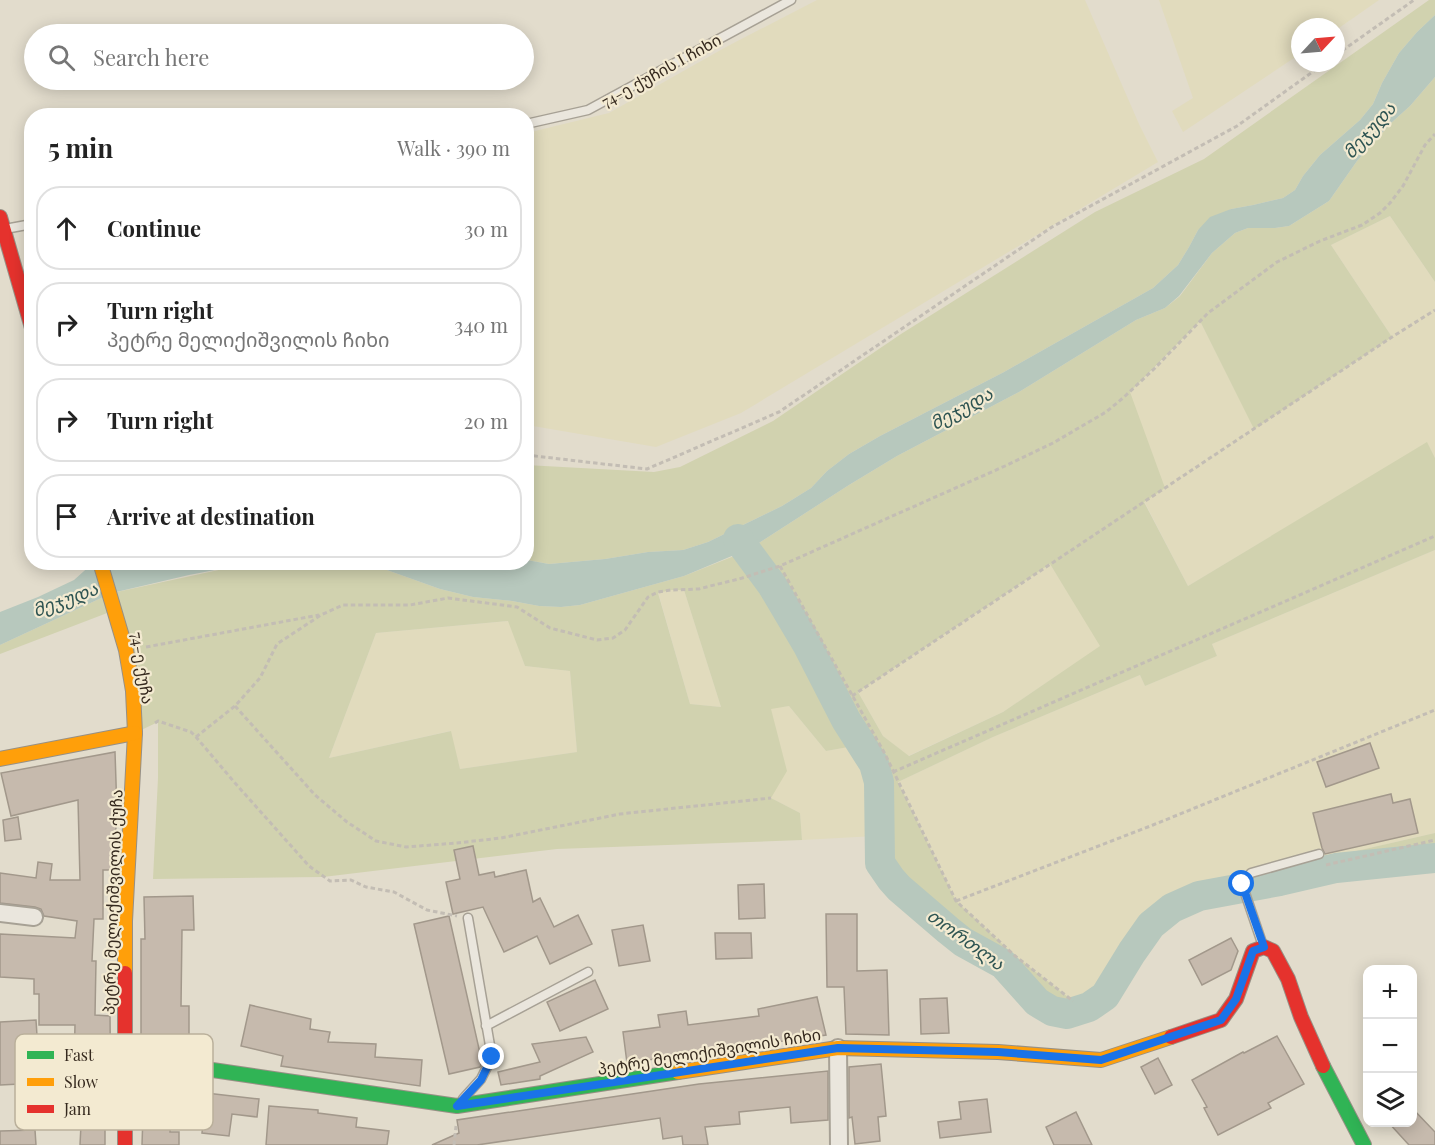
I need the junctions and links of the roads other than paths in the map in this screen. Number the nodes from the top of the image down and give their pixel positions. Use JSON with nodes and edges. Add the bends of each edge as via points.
{"nodes":[{"id":1,"x":790,"y":0,"type":"edge"},
{"id":2,"x":534,"y":122,"type":"edge"},
{"id":3,"x":2,"y":223,"type":"edge"},
{"id":4,"x":24,"y":224,"type":"edge"},
{"id":5,"x":24,"y":300,"type":"edge"},
{"id":6,"x":102,"y":570,"type":"edge"},
{"id":7,"x":135,"y":733,"type":"junction"},
{"id":8,"x":0,"y":759,"type":"edge"},
{"id":9,"x":1319,"y":854,"type":"dead end"},
{"id":10,"x":0,"y":913,"type":"edge"},
{"id":11,"x":34,"y":917,"type":"dead end"},
{"id":12,"x":468,"y":918,"type":"road end"},
{"id":13,"x":1259,"y":949,"type":"junction"},
{"id":14,"x":588,"y":972,"type":"dead end"},
{"id":15,"x":486,"y":1026,"type":"junction"},
{"id":16,"x":124,"y":1034,"type":"edge"},
{"id":17,"x":838,"y":1048,"type":"junction"},
{"id":18,"x":213,"y":1070,"type":"edge"},
{"id":19,"x":457,"y":1106,"type":"junction"},
{"id":20,"x":125,"y":1130,"type":"edge"},
{"id":21,"x":125,"y":1145,"type":"edge"},
{"id":22,"x":839,"y":1145,"type":"edge"},
{"id":23,"x":1364,"y":1145,"type":"edge"}],
"edges":[{"from":1,"to":2,"type":"lane","name":"74-ე ქუჩის I ჩიხი","via":[[588,110]]},
{"from":3,"to":4,"type":"lane"},
{"from":3,"to":5,"type":"street"},
{"from":6,"to":7,"type":"street","name":"74-ე ქუჩა","via":[[126,650]]},
{"from":7,"to":8,"type":"street"},
{"from":7,"to":16,"type":"street","name":"პეტრე მელიქიშვილის ქუჩა","via":[[125,921]]},
{"from":9,"to":13,"type":"lane","via":[[1251,873],[1242,884]]},
{"from":10,"to":11,"type":"street"},
{"from":12,"to":15,"type":"lane"},
{"from":13,"to":17,"type":"street","name":"პეტრე მელიქიშვილის ჩიხი","via":[[1236,999],[1221,1020],[1101,1060],[998,1052]]},
{"from":13,"to":23,"type":"street","via":[[1273,951],[1319,1059]]},
{"from":14,"to":15,"type":"lane"},
{"from":15,"to":19,"type":"lane","via":[[492,1057],[481,1080]]},
{"from":17,"to":19,"type":"street","name":"პეტრე მელიქიშვილის ჩიხი"},
{"from":17,"to":22,"type":"street"},
{"from":18,"to":19,"type":"street","name":"პეტრე მელიქიშვილის ჩიხი"},
{"from":20,"to":21,"type":"street","name":"პეტრე მელიქიშვილის ქუჩა"}]}
